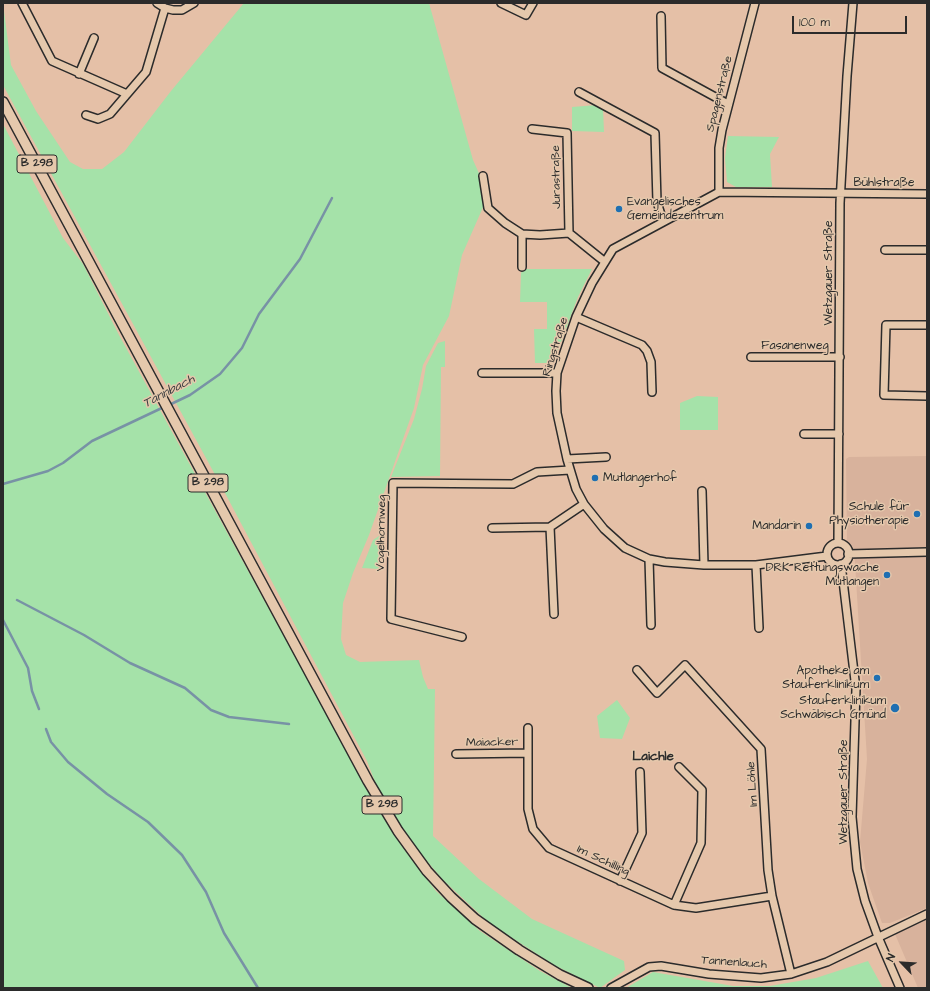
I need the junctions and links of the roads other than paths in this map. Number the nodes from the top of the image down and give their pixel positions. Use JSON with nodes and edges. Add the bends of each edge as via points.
{"nodes":[{"id":1,"x":22,"y":3,"type":"edge"},
{"id":2,"x":157,"y":3,"type":"edge"},
{"id":3,"x":194,"y":3,"type":"edge"},
{"id":4,"x":501,"y":3,"type":"edge"},
{"id":5,"x":533,"y":3,"type":"edge"},
{"id":6,"x":755,"y":3,"type":"edge"},
{"id":7,"x":853,"y":3,"type":"edge"},
{"id":8,"x":165,"y":8,"type":"junction"},
{"id":9,"x":661,"y":16,"type":"dead end"},
{"id":10,"x":94,"y":38,"type":"dead end"},
{"id":11,"x":79,"y":74,"type":"junction"},
{"id":12,"x":579,"y":92,"type":"dead end"},
{"id":13,"x":127,"y":94,"type":"junction"},
{"id":14,"x":3,"y":102,"type":"edge"},
{"id":15,"x":728,"y":104,"type":"junction"},
{"id":16,"x":86,"y":115,"type":"dead end"},
{"id":17,"x":532,"y":129,"type":"dead end"},
{"id":18,"x":483,"y":176,"type":"dead end"},
{"id":19,"x":719,"y":192,"type":"junction"},
{"id":20,"x":841,"y":194,"type":"junction"},
{"id":21,"x":927,"y":194,"type":"edge"},
{"id":22,"x":663,"y":221,"type":"junction"},
{"id":23,"x":569,"y":233,"type":"junction"},
{"id":24,"x":522,"y":234,"type":"junction"},
{"id":25,"x":885,"y":250,"type":"dead end"},
{"id":26,"x":927,"y":250,"type":"edge"},
{"id":27,"x":605,"y":262,"type":"junction"},
{"id":28,"x":522,"y":267,"type":"dead end"},
{"id":29,"x":576,"y":318,"type":"junction"},
{"id":30,"x":927,"y":325,"type":"edge"},
{"id":31,"x":750,"y":357,"type":"dead end"},
{"id":32,"x":840,"y":357,"type":"junction"},
{"id":33,"x":482,"y":373,"type":"dead end"},
{"id":34,"x":557,"y":373,"type":"junction"},
{"id":35,"x":652,"y":392,"type":"dead end"},
{"id":36,"x":927,"y":396,"type":"edge"},
{"id":37,"x":804,"y":434,"type":"dead end"},
{"id":38,"x":839,"y":434,"type":"junction"},
{"id":39,"x":606,"y":457,"type":"dead end"},
{"id":40,"x":567,"y":459,"type":"junction"},
{"id":41,"x":570,"y":470,"type":"junction"},
{"id":42,"x":702,"y":491,"type":"dead end"},
{"id":43,"x":584,"y":504,"type":"junction"},
{"id":44,"x":550,"y":527,"type":"junction"},
{"id":45,"x":492,"y":528,"type":"dead end"},
{"id":46,"x":838,"y":543,"type":"junction"},
{"id":47,"x":927,"y":552,"type":"edge"},
{"id":48,"x":848,"y":554,"type":"junction"},
{"id":49,"x":827,"y":556,"type":"junction"},
{"id":50,"x":648,"y":559,"type":"junction"},
{"id":51,"x":841,"y":564,"type":"junction"},
{"id":52,"x":704,"y":565,"type":"junction"},
{"id":53,"x":756,"y":565,"type":"junction"},
{"id":54,"x":554,"y":614,"type":"dead end"},
{"id":55,"x":651,"y":625,"type":"dead end"},
{"id":56,"x":758,"y":628,"type":"dead end"},
{"id":57,"x":462,"y":637,"type":"dead end"},
{"id":58,"x":636,"y":670,"type":"dead end"},
{"id":59,"x":528,"y":728,"type":"dead end"},
{"id":60,"x":528,"y":753,"type":"junction"},
{"id":61,"x":456,"y":754,"type":"dead end"},
{"id":62,"x":679,"y":767,"type":"dead end"},
{"id":63,"x":640,"y":772,"type":"dead end"},
{"id":64,"x":620,"y":881,"type":"junction"},
{"id":65,"x":772,"y":896,"type":"junction"},
{"id":66,"x":674,"y":905,"type":"junction"},
{"id":67,"x":927,"y":914,"type":"edge"},
{"id":68,"x":878,"y":937,"type":"junction"},
{"id":69,"x":791,"y":974,"type":"junction"},
{"id":70,"x":588,"y":988,"type":"edge"},
{"id":71,"x":612,"y":988,"type":"edge"},
{"id":72,"x":900,"y":988,"type":"edge"}],
"edges":[{"from":1,"to":11,"type":"street","via":[[52,61]]},
{"from":2,"to":8,"type":"street"},
{"from":3,"to":8,"type":"street","via":[[182,10]]},
{"from":4,"to":5,"type":"street","via":[[526,15]]},
{"from":6,"to":15,"type":"street","name":"Spagenstraße"},
{"from":7,"to":20,"type":"street","name":"Wetzgauer Straße"},
{"from":8,"to":13,"type":"street","via":[[146,72]]},
{"from":9,"to":15,"type":"street","via":[[662,68]]},
{"from":10,"to":11,"type":"street"},
{"from":11,"to":13,"type":"street"},
{"from":12,"to":22,"type":"street","via":[[656,133],[657,202]]},
{"from":13,"to":16,"type":"street","via":[[110,114],[98,119]]},
{"from":14,"to":70,"type":"main road","number":"B 298","via":[[351,748],[401,835],[427,871],[475,919],[504,941]]},
{"from":15,"to":19,"type":"street","name":"Spagenstraße","via":[[719,148]]},
{"from":17,"to":23,"type":"street","name":"Jurastraße","via":[[567,133]]},
{"from":18,"to":24,"type":"street","via":[[488,208]]},
{"from":19,"to":20,"type":"street","name":"Ringstraße"},
{"from":19,"to":22,"type":"street","name":"Ringstraße"},
{"from":20,"to":21,"type":"street","name":"Bühlstraße"},
{"from":20,"to":32,"type":"street","name":"Wetzgauer Straße"},
{"from":22,"to":27,"type":"street","name":"Ringstraße","via":[[613,249]]},
{"from":23,"to":24,"type":"street"},
{"from":23,"to":27,"type":"street"},
{"from":24,"to":28,"type":"street"},
{"from":25,"to":26,"type":"street"},
{"from":27,"to":29,"type":"street","name":"Ringstraße"},
{"from":29,"to":34,"type":"street","name":"Ringstraße"},
{"from":29,"to":35,"type":"street","via":[[642,345],[651,362]]},
{"from":30,"to":36,"type":"street","via":[[886,325],[884,395]]},
{"from":31,"to":32,"type":"street","name":"Fasanenweg"},
{"from":32,"to":38,"type":"street","name":"Wetzgauer Straße"},
{"from":33,"to":34,"type":"street"},
{"from":34,"to":40,"type":"street","name":"Ringstraße","via":[[557,413]]},
{"from":37,"to":38,"type":"street"},
{"from":38,"to":46,"type":"street","name":"Wetzgauer Straße"},
{"from":39,"to":40,"type":"street"},
{"from":40,"to":41,"type":"street","name":"Ringstraße"},
{"from":41,"to":43,"type":"street","name":"Ringstraße"},
{"from":41,"to":57,"type":"street","name":"Vogelhornweg","via":[[538,472],[513,484],[393,483],[391,619]]},
{"from":42,"to":52,"type":"street"},
{"from":43,"to":44,"type":"street"},
{"from":43,"to":50,"type":"street","name":"Ringstraße","via":[[604,529],[625,548]]},
{"from":44,"to":45,"type":"street"},
{"from":44,"to":54,"type":"street"},
{"from":46,"to":48,"type":"street","via":[[844,545]]},
{"from":46,"to":49,"type":"street","via":[[830,547]]},
{"from":47,"to":48,"type":"street"},
{"from":48,"to":51,"type":"street"},
{"from":49,"to":51,"type":"street","via":[[831,562]]},
{"from":49,"to":53,"type":"street","name":"Ringstraße"},
{"from":50,"to":52,"type":"street","name":"Ringstraße"},
{"from":50,"to":55,"type":"street"},
{"from":51,"to":68,"type":"street","name":"Wetzgauer Straße","via":[[856,689],[853,843],[865,900]]},
{"from":52,"to":53,"type":"street","name":"Ringstraße"},
{"from":53,"to":56,"type":"street"},
{"from":58,"to":65,"type":"street","name":"Im Löhle","via":[[657,693],[685,665],[761,749],[768,870]]},
{"from":59,"to":60,"type":"street","name":"Im Schilling"},
{"from":60,"to":61,"type":"street","name":"Maiacker"},
{"from":60,"to":64,"type":"street","name":"Im Schilling","via":[[528,809],[533,828],[549,848]]},
{"from":62,"to":66,"type":"street","via":[[702,790],[701,843]]},
{"from":63,"to":64,"type":"street","via":[[642,834]]},
{"from":64,"to":66,"type":"street","name":"Im Schilling"},
{"from":65,"to":66,"type":"street","name":"Im Schilling","via":[[696,908]]},
{"from":65,"to":69,"type":"street","name":"Im Löhle"},
{"from":67,"to":68,"type":"street","name":"Tannenlauch"},
{"from":68,"to":69,"type":"street","name":"Tannenlauch","via":[[827,962]]},
{"from":68,"to":72,"type":"street","name":"Wetzgauer Straße"},
{"from":69,"to":71,"type":"street","name":"Tannenlauch","via":[[761,978],[709,974],[661,966],[649,967]]}]}
